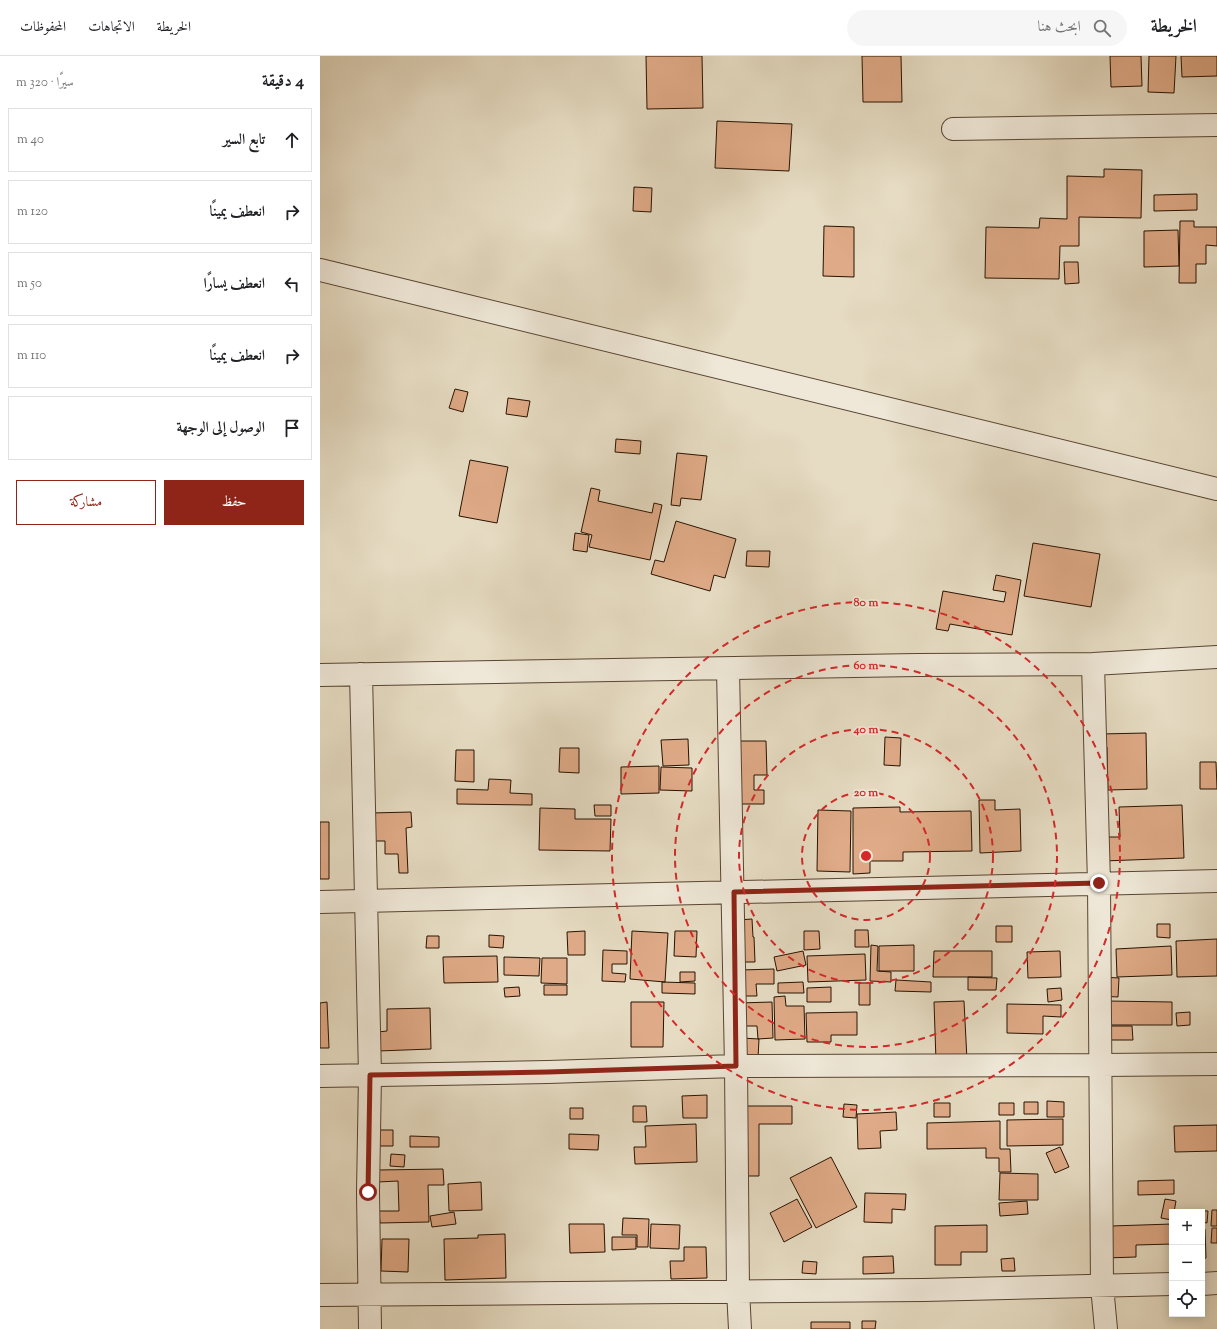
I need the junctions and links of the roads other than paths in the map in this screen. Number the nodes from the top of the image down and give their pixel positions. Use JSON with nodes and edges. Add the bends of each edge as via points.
{"nodes":[{"id":1,"x":1217,"y":125,"type":"edge"},
{"id":2,"x":953,"y":129,"type":"dead end"},
{"id":3,"x":320,"y":270,"type":"edge"},
{"id":4,"x":1217,"y":489,"type":"edge"},
{"id":5,"x":1217,"y":657,"type":"edge"},
{"id":6,"x":1093,"y":664,"type":"junction"},
{"id":7,"x":728,"y":669,"type":"junction"},
{"id":8,"x":361,"y":674,"type":"junction"},
{"id":9,"x":320,"y":675,"type":"edge"},
{"id":10,"x":1217,"y":881,"type":"edge"},
{"id":11,"x":1099,"y":883,"type":"junction"},
{"id":12,"x":734,"y":892,"type":"junction"},
{"id":13,"x":366,"y":901,"type":"junction"},
{"id":14,"x":320,"y":902,"type":"edge"},
{"id":15,"x":1217,"y":1064,"type":"edge"},
{"id":16,"x":1101,"y":1065,"type":"junction"},
{"id":17,"x":736,"y":1066,"type":"junction"},
{"id":18,"x":370,"y":1075,"type":"junction"},
{"id":19,"x":320,"y":1076,"type":"edge"},
{"id":20,"x":1217,"y":1283,"type":"edge"},
{"id":21,"x":1169,"y":1284,"type":"edge"},
{"id":22,"x":1205,"y":1284,"type":"edge"},
{"id":23,"x":1102,"y":1286,"type":"junction"},
{"id":24,"x":738,"y":1290,"type":"junction"},
{"id":25,"x":370,"y":1294,"type":"junction"},
{"id":26,"x":320,"y":1295,"type":"edge"},
{"id":27,"x":370,"y":1329,"type":"edge"},
{"id":28,"x":740,"y":1329,"type":"edge"},
{"id":29,"x":1106,"y":1329,"type":"edge"}],
"edges":[{"from":1,"to":2,"type":"street"},
{"from":3,"to":4,"type":"street"},
{"from":5,"to":6,"type":"street"},
{"from":6,"to":7,"type":"street"},
{"from":6,"to":11,"type":"street"},
{"from":7,"to":8,"type":"street"},
{"from":7,"to":12,"type":"street"},
{"from":8,"to":9,"type":"street"},
{"from":8,"to":13,"type":"street"},
{"from":10,"to":11,"type":"street"},
{"from":11,"to":12,"type":"street"},
{"from":11,"to":16,"type":"street"},
{"from":12,"to":13,"type":"street"},
{"from":12,"to":17,"type":"street"},
{"from":13,"to":14,"type":"street"},
{"from":13,"to":18,"type":"street"},
{"from":15,"to":16,"type":"street"},
{"from":16,"to":17,"type":"street"},
{"from":16,"to":23,"type":"street"},
{"from":17,"to":18,"type":"street"},
{"from":17,"to":24,"type":"street"},
{"from":18,"to":19,"type":"street"},
{"from":18,"to":25,"type":"street"},
{"from":20,"to":22,"type":"street"},
{"from":21,"to":23,"type":"street"},
{"from":23,"to":24,"type":"street"},
{"from":23,"to":29,"type":"street"},
{"from":24,"to":25,"type":"street"},
{"from":24,"to":28,"type":"street"},
{"from":25,"to":26,"type":"street"},
{"from":25,"to":27,"type":"street"}]}
